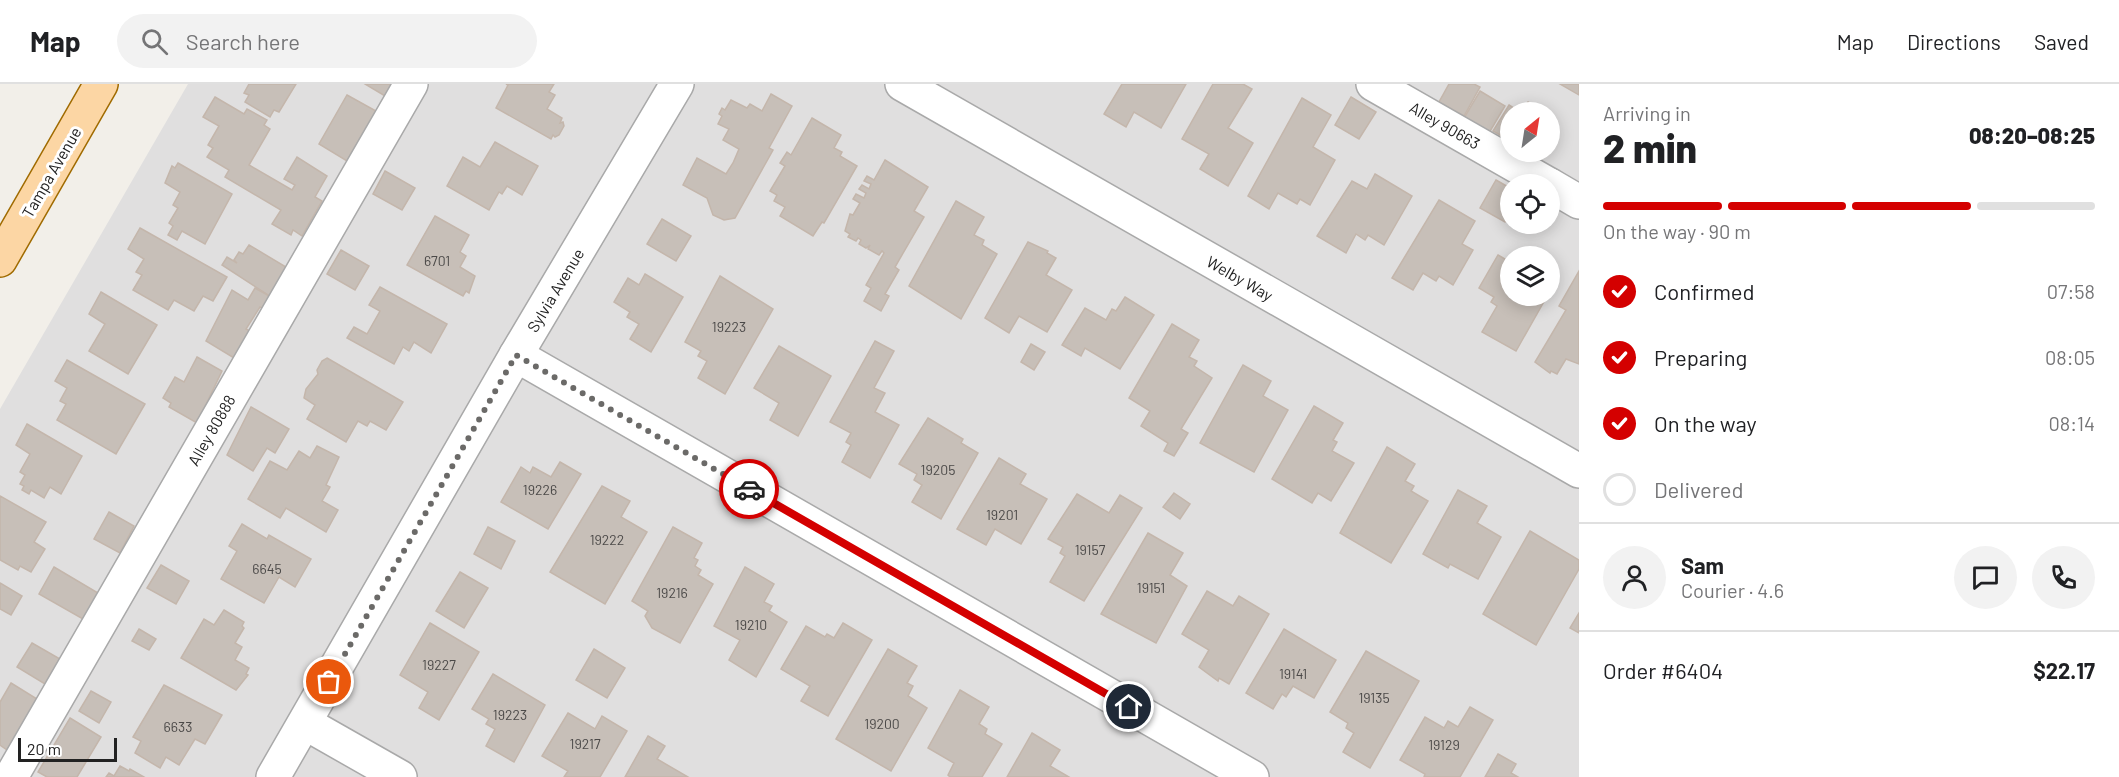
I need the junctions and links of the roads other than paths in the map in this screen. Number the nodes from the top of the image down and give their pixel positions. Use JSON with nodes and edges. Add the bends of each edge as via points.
{"nodes":[{"id":1,"x":102,"y":84,"type":"edge"},
{"id":2,"x":411,"y":84,"type":"edge"},
{"id":3,"x":677,"y":84,"type":"edge"},
{"id":4,"x":902,"y":84,"type":"edge"},
{"id":5,"x":1373,"y":84,"type":"edge"},
{"id":6,"x":1530,"y":174,"type":"edge"},
{"id":7,"x":1560,"y":191,"type":"edge"},
{"id":8,"x":1579,"y":202,"type":"edge"},
{"id":9,"x":0,"y":260,"type":"edge"},
{"id":10,"x":516,"y":355,"type":"junction"},
{"id":11,"x":1579,"y":471,"type":"edge"},
{"id":12,"x":305,"y":723,"type":"junction"},
{"id":13,"x":11,"y":777,"type":"edge"},
{"id":14,"x":273,"y":777,"type":"edge"},
{"id":15,"x":400,"y":777,"type":"edge"},
{"id":16,"x":1252,"y":777,"type":"edge"}],
"edges":[{"from":1,"to":9,"type":"main road","name":"Tampa Avenue"},
{"from":2,"to":13,"type":"street","name":"Alley 80888"},
{"from":3,"to":10,"type":"street","name":"Sylvia Avenue"},
{"from":4,"to":11,"type":"street","name":"Welby Way"},
{"from":5,"to":6,"type":"street","name":"Alley 90663"},
{"from":7,"to":8,"type":"street","name":"Alley 90663"},
{"from":10,"to":12,"type":"street","name":"Sylvia Avenue"},
{"from":10,"to":16,"type":"street"},
{"from":12,"to":14,"type":"street","name":"Sylvia Avenue"},
{"from":12,"to":15,"type":"street"}]}
